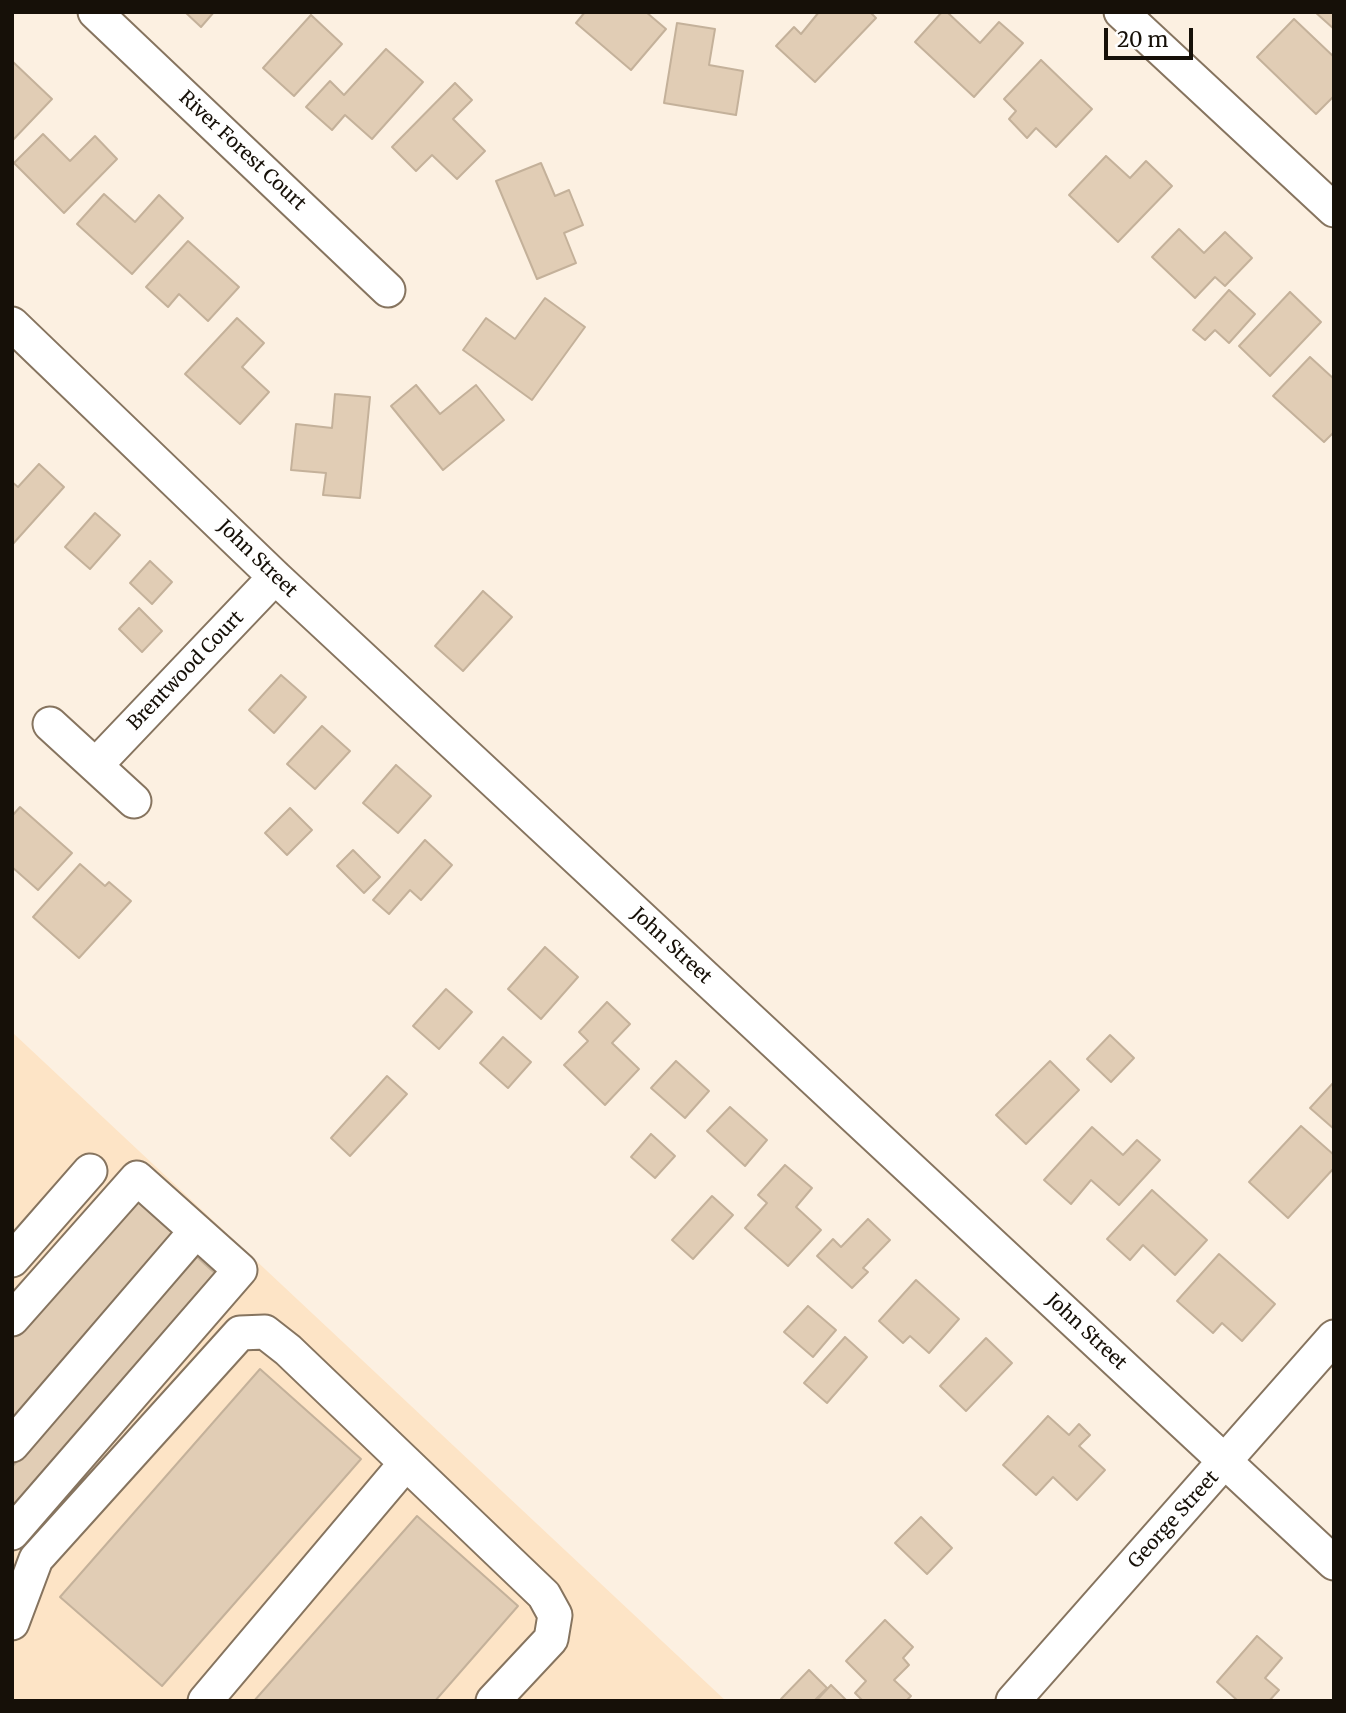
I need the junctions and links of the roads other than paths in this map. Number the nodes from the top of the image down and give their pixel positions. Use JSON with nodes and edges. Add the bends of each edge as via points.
{"nodes":[{"id":1,"x":95,"y":12,"type":"edge"},
{"id":2,"x":1121,"y":12,"type":"edge"},
{"id":3,"x":1334,"y":210,"type":"edge"},
{"id":4,"x":388,"y":290,"type":"dead end"},
{"id":5,"x":12,"y":324,"type":"edge"},
{"id":6,"x":275,"y":577,"type":"junction"},
{"id":7,"x":50,"y":723,"type":"dead end"},
{"id":8,"x":96,"y":765,"type":"junction"},
{"id":9,"x":134,"y":801,"type":"dead end"},
{"id":10,"x":90,"y":1171,"type":"dead end"},
{"id":11,"x":196,"y":1231,"type":"junction"},
{"id":12,"x":12,"y":1260,"type":"edge"},
{"id":13,"x":12,"y":1319,"type":"edge"},
{"id":14,"x":1334,"y":1337,"type":"edge"},
{"id":15,"x":12,"y":1445,"type":"edge"},
{"id":16,"x":1226,"y":1462,"type":"junction"},
{"id":17,"x":406,"y":1463,"type":"junction"},
{"id":18,"x":12,"y":1533,"type":"edge"},
{"id":19,"x":1334,"y":1563,"type":"edge"},
{"id":20,"x":12,"y":1623,"type":"edge"},
{"id":21,"x":205,"y":1701,"type":"edge"},
{"id":22,"x":493,"y":1701,"type":"edge"},
{"id":23,"x":1013,"y":1701,"type":"edge"}],
"edges":[{"from":1,"to":4,"type":"street","name":"River Forest Court"},
{"from":2,"to":3,"type":"street"},
{"from":5,"to":6,"type":"street","name":"John Street"},
{"from":6,"to":8,"type":"street","name":"Brentwood Court"},
{"from":6,"to":16,"type":"street","name":"John Street"},
{"from":7,"to":8,"type":"street"},
{"from":8,"to":9,"type":"street"},
{"from":10,"to":12,"type":"street"},
{"from":11,"to":13,"type":"street","via":[[137,1178]]},
{"from":11,"to":15,"type":"street"},
{"from":11,"to":18,"type":"street","via":[[240,1270]]},
{"from":14,"to":16,"type":"street","name":"George Street"},
{"from":16,"to":19,"type":"street","name":"John Street"},
{"from":16,"to":23,"type":"street","name":"George Street"},
{"from":17,"to":20,"type":"street","via":[[288,1350],[265,1332],[240,1333],[36,1559]]},
{"from":17,"to":21,"type":"street"},
{"from":17,"to":22,"type":"street","via":[[544,1595],[555,1615],[551,1639]]}]}
